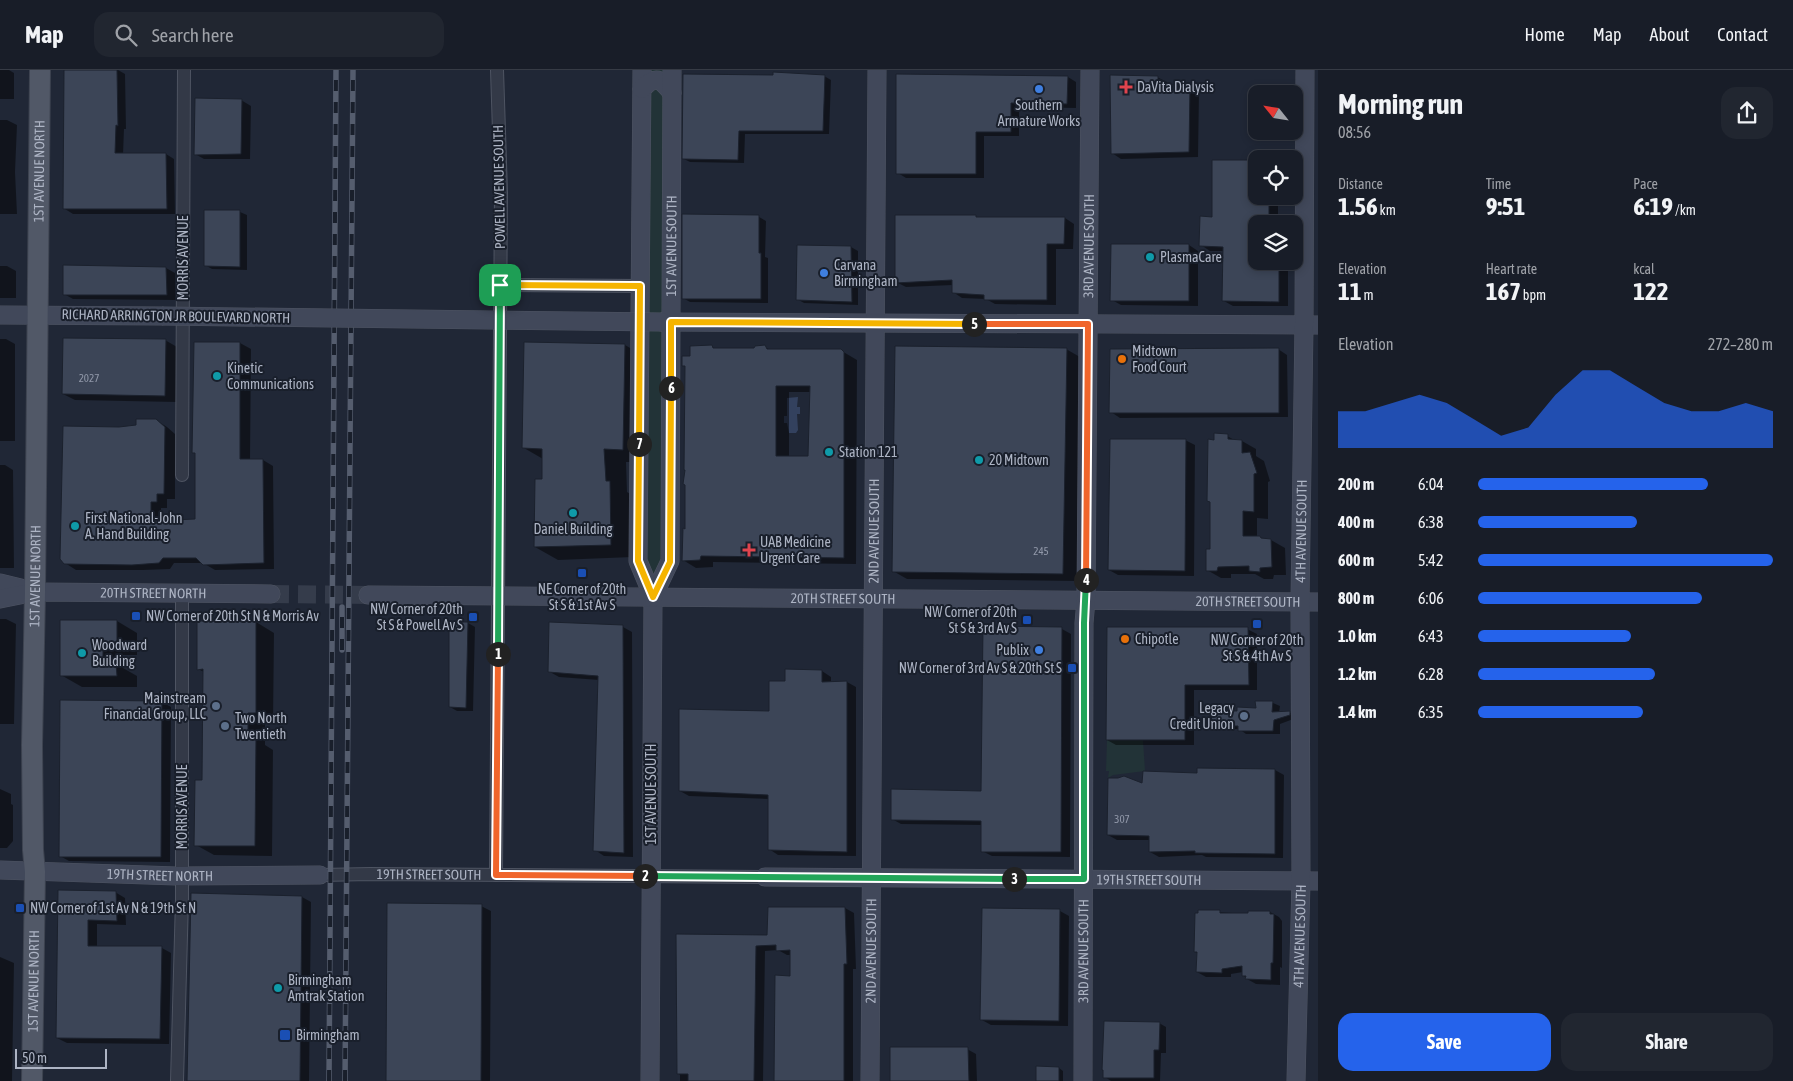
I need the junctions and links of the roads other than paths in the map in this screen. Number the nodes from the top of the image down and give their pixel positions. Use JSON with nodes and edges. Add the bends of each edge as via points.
{"nodes":[{"id":1,"x":40,"y":70,"type":"edge"},
{"id":2,"x":184,"y":70,"type":"edge"},
{"id":3,"x":497,"y":70,"type":"edge"},
{"id":4,"x":642,"y":70,"type":"edge"},
{"id":5,"x":672,"y":70,"type":"edge"},
{"id":6,"x":878,"y":70,"type":"edge"},
{"id":7,"x":1090,"y":70,"type":"edge"},
{"id":8,"x":1305,"y":70,"type":"edge"},
{"id":9,"x":642,"y":89,"type":"junction"},
{"id":10,"x":672,"y":93,"type":"junction"},
{"id":11,"x":500,"y":285,"type":"junction"},
{"id":12,"x":640,"y":286,"type":"junction"},
{"id":13,"x":0,"y":315,"type":"edge"},
{"id":14,"x":38,"y":315,"type":"junction"},
{"id":15,"x":666,"y":322,"type":"junction"},
{"id":16,"x":876,"y":324,"type":"junction"},
{"id":17,"x":1088,"y":324,"type":"junction"},
{"id":18,"x":1311,"y":325,"type":"edge"},
{"id":19,"x":182,"y":475,"type":"dead end"},
{"id":20,"x":0,"y":583,"type":"edge"},
{"id":21,"x":35,"y":592,"type":"junction"},
{"id":22,"x":182,"y":593,"type":"junction"},
{"id":23,"x":271,"y":594,"type":"tunnel mouth"},
{"id":24,"x":368,"y":595,"type":"tunnel mouth"},
{"id":25,"x":498,"y":595,"type":"junction"},
{"id":26,"x":653,"y":597,"type":"junction"},
{"id":27,"x":873,"y":599,"type":"junction"},
{"id":28,"x":0,"y":600,"type":"edge"},
{"id":29,"x":1086,"y":600,"type":"junction"},
{"id":30,"x":1300,"y":602,"type":"junction"},
{"id":31,"x":1318,"y":602,"type":"edge"},
{"id":32,"x":0,"y":870,"type":"edge"},
{"id":33,"x":35,"y":872,"type":"junction"},
{"id":34,"x":320,"y":875,"type":"joint"},
{"id":35,"x":496,"y":875,"type":"junction"},
{"id":36,"x":182,"y":876,"type":"junction"},
{"id":37,"x":651,"y":876,"type":"junction"},
{"id":38,"x":765,"y":877,"type":"joint"},
{"id":39,"x":872,"y":878,"type":"junction"},
{"id":40,"x":1084,"y":879,"type":"junction"},
{"id":41,"x":1310,"y":881,"type":"edge"},
{"id":42,"x":32,"y":1081,"type":"edge"},
{"id":43,"x":177,"y":1081,"type":"edge"},
{"id":44,"x":650,"y":1081,"type":"edge"},
{"id":45,"x":870,"y":1081,"type":"edge"},
{"id":46,"x":1082,"y":1081,"type":"edge"},
{"id":47,"x":1296,"y":1081,"type":"edge"}],
"edges":[{"from":1,"to":14,"type":"main road","name":"1ST AVENUE NORTH"},
{"from":2,"to":19,"type":"street","name":"MORRIS AVENUE"},
{"from":3,"to":11,"type":"street","name":"POWELL AVENUE SOUTH"},
{"from":4,"to":9,"type":"street","name":"1ST AVENUE SOUTH"},
{"from":5,"to":10,"type":"street","name":"1ST AVENUE SOUTH"},
{"from":6,"to":16,"type":"street","name":"2ND AVENUE SOUTH"},
{"from":7,"to":17,"type":"street","name":"3RD AVENUE SOUTH"},
{"from":8,"to":18,"type":"street","name":"4TH AVENUE SOUTH"},
{"from":9,"to":10,"type":"street","via":[[655,79]]},
{"from":9,"to":12,"type":"street","name":"1ST AVENUE SOUTH"},
{"from":10,"to":15,"type":"street","name":"1ST AVENUE SOUTH"},
{"from":11,"to":12,"type":"street"},
{"from":11,"to":25,"type":"street","name":"POWELL AVENUE SOUTH"},
{"from":12,"to":26,"type":"street","name":"1ST AVENUE SOUTH","via":[[638,561]]},
{"from":13,"to":14,"type":"street","name":"RICHARD ARRINGTON JR BOULEVARD NORTH"},
{"from":14,"to":15,"type":"street","name":"RICHARD ARRINGTON JR BOULEVARD NORTH","bridge":true},
{"from":14,"to":21,"type":"main road","name":"1ST AVENUE NORTH"},
{"from":15,"to":16,"type":"street","name":"RICHARD ARRINGTON JR BOULEVARD NORTH"},
{"from":15,"to":26,"type":"street","name":"1ST AVENUE SOUTH","via":[[670,562]]},
{"from":16,"to":17,"type":"street","name":"RICHARD ARRINGTON JR BOULEVARD NORTH"},
{"from":16,"to":27,"type":"street","name":"2ND AVENUE SOUTH"},
{"from":17,"to":18,"type":"street","name":"RICHARD ARRINGTON JR BOULEVARD NORTH"},
{"from":17,"to":29,"type":"street","name":"3RD AVENUE SOUTH"},
{"from":18,"to":30,"type":"street","name":"4TH AVENUE SOUTH"},
{"from":20,"to":21,"type":"street","name":"20TH STREET NORTH"},
{"from":21,"to":22,"type":"street","name":"20TH STREET NORTH"},
{"from":21,"to":28,"type":"street","name":"20TH STREET NORTH"},
{"from":21,"to":33,"type":"main road","name":"1ST AVENUE NORTH","via":[[32,745]]},
{"from":22,"to":23,"type":"street","name":"20TH STREET NORTH"},
{"from":22,"to":36,"type":"street","name":"MORRIS AVENUE"},
{"from":24,"to":25,"type":"street","name":"20TH STREET SOUTH"},
{"from":25,"to":26,"type":"street","name":"20TH STREET SOUTH"},
{"from":25,"to":35,"type":"street","name":"POWELL AVENUE SOUTH"},
{"from":26,"to":27,"type":"street","name":"20TH STREET SOUTH"},
{"from":26,"to":37,"type":"street","name":"1ST AVENUE SOUTH"},
{"from":27,"to":29,"type":"street","name":"20TH STREET SOUTH"},
{"from":27,"to":39,"type":"street","name":"2ND AVENUE SOUTH"},
{"from":29,"to":30,"type":"street","name":"20TH STREET SOUTH"},
{"from":29,"to":40,"type":"street","name":"3RD AVENUE SOUTH"},
{"from":30,"to":31,"type":"street","name":"20TH STREET SOUTH"},
{"from":30,"to":41,"type":"street","name":"4TH AVENUE SOUTH"},
{"from":32,"to":33,"type":"street","name":"19TH STREET NORTH"},
{"from":33,"to":36,"type":"street","name":"19TH STREET NORTH"},
{"from":33,"to":42,"type":"main road","name":"1ST AVENUE NORTH"},
{"from":34,"to":35,"type":"street","name":"19TH STREET SOUTH"},
{"from":34,"to":36,"type":"street","name":"19TH STREET NORTH"},
{"from":35,"to":37,"type":"street","name":"19TH STREET SOUTH"},
{"from":36,"to":43,"type":"street","name":"MORRIS AVENUE"},
{"from":37,"to":38,"type":"street","name":"19TH STREET SOUTH"},
{"from":37,"to":44,"type":"street","name":"1ST AVENUE SOUTH"},
{"from":38,"to":39,"type":"street","name":"19TH STREET SOUTH"},
{"from":39,"to":40,"type":"street","name":"19TH STREET SOUTH"},
{"from":39,"to":45,"type":"street","name":"2ND AVENUE SOUTH"},
{"from":40,"to":41,"type":"street","name":"19TH STREET SOUTH"},
{"from":40,"to":46,"type":"street","name":"3RD AVENUE SOUTH"},
{"from":41,"to":47,"type":"street","name":"4TH AVENUE SOUTH"}]}
